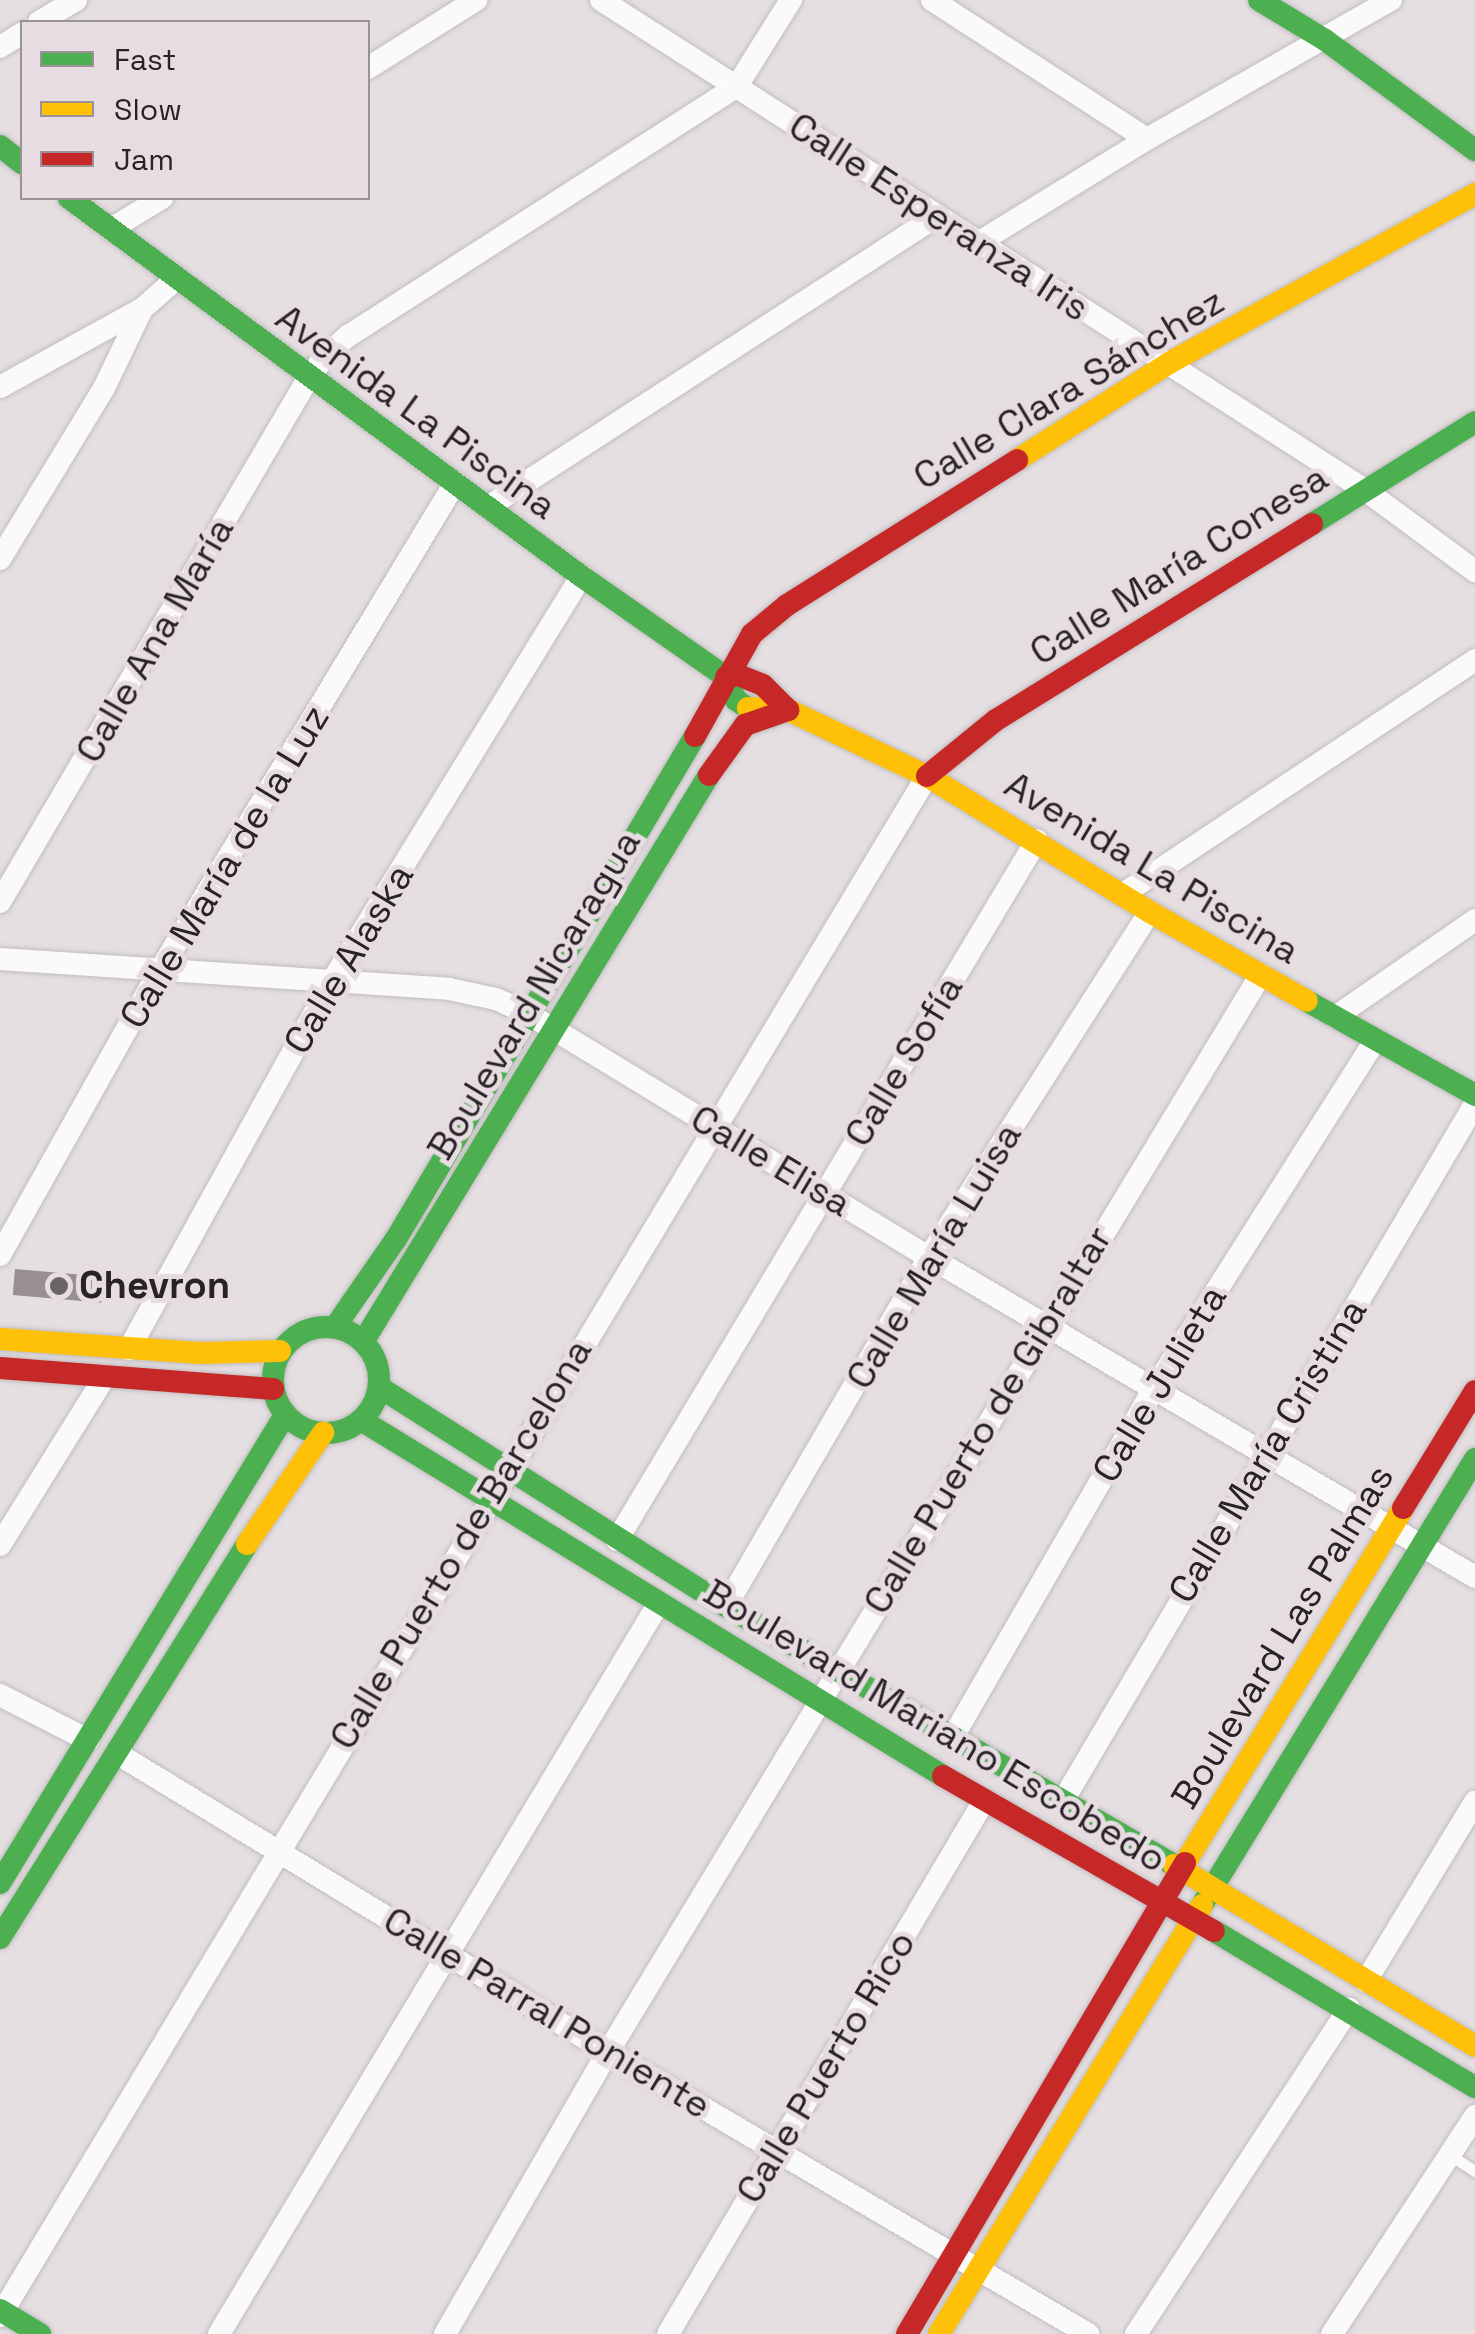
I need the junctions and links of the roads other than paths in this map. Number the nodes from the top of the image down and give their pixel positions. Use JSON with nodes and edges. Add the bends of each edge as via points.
{"nodes":[{"id":1,"x":76,"y":0,"type":"edge"},
{"id":2,"x":476,"y":0,"type":"edge"},
{"id":3,"x":601,"y":0,"type":"edge"},
{"id":4,"x":791,"y":0,"type":"edge"},
{"id":5,"x":932,"y":0,"type":"edge"},
{"id":6,"x":1260,"y":0,"type":"edge"},
{"id":7,"x":1392,"y":0,"type":"edge"},
{"id":8,"x":42,"y":20,"type":"edge"},
{"id":9,"x":1325,"y":40,"type":"junction"},
{"id":10,"x":370,"y":67,"type":"edge"},
{"id":11,"x":737,"y":86,"type":"junction"},
{"id":12,"x":1146,"y":140,"type":"junction"},
{"id":13,"x":0,"y":146,"type":"edge"},
{"id":14,"x":1475,"y":150,"type":"edge"},
{"id":15,"x":20,"y":161,"type":"edge"},
{"id":16,"x":1475,"y":194,"type":"edge"},
{"id":17,"x":72,"y":200,"type":"edge"},
{"id":18,"x":159,"y":200,"type":"edge"},
{"id":19,"x":936,"y":216,"type":"junction"},
{"id":20,"x":111,"y":229,"type":"junction"},
{"id":21,"x":978,"y":244,"type":"junction"},
{"id":22,"x":176,"y":280,"type":"junction"},
{"id":23,"x":142,"y":309,"type":"junction"},
{"id":24,"x":1169,"y":364,"type":"junction"},
{"id":25,"x":309,"y":376,"type":"junction"},
{"id":26,"x":0,"y":387,"type":"edge"},
{"id":27,"x":1475,"y":422,"type":"edge"},
{"id":28,"x":455,"y":483,"type":"junction"},
{"id":29,"x":1365,"y":490,"type":"junction"},
{"id":30,"x":488,"y":507,"type":"junction"},
{"id":31,"x":0,"y":558,"type":"edge"},
{"id":32,"x":1475,"y":570,"type":"edge"},
{"id":33,"x":581,"y":576,"type":"junction"},
{"id":34,"x":1475,"y":660,"type":"edge"},
{"id":35,"x":726,"y":677,"type":"junction"},
{"id":36,"x":788,"y":710,"type":"junction"},
{"id":37,"x":928,"y":776,"type":"junction"},
{"id":38,"x":1038,"y":840,"type":"junction"},
{"id":39,"x":1123,"y":894,"type":"junction"},
{"id":40,"x":0,"y":902,"type":"edge"},
{"id":41,"x":1150,"y":912,"type":"junction"},
{"id":42,"x":1475,"y":920,"type":"edge"},
{"id":43,"x":0,"y":958,"type":"edge"},
{"id":44,"x":159,"y":972,"type":"junction"},
{"id":45,"x":1261,"y":974,"type":"junction"},
{"id":46,"x":332,"y":982,"type":"junction"},
{"id":47,"x":527,"y":1013,"type":"junction"},
{"id":48,"x":1335,"y":1017,"type":"junction"},
{"id":49,"x":555,"y":1029,"type":"junction"},
{"id":50,"x":1376,"y":1039,"type":"junction"},
{"id":51,"x":1475,"y":1096,"type":"edge"},
{"id":52,"x":1475,"y":1104,"type":"edge"},
{"id":53,"x":713,"y":1127,"type":"junction"},
{"id":54,"x":825,"y":1190,"type":"junction"},
{"id":55,"x":0,"y":1255,"type":"edge"},
{"id":56,"x":928,"y":1257,"type":"junction"},
{"id":57,"x":1044,"y":1325,"type":"junction"},
{"id":58,"x":334,"y":1328,"type":"junction"},
{"id":59,"x":0,"y":1339,"type":"edge"},
{"id":60,"x":363,"y":1342,"type":"junction"},
{"id":61,"x":129,"y":1348,"type":"junction"},
{"id":62,"x":280,"y":1351,"type":"junction"},
{"id":63,"x":0,"y":1368,"type":"edge"},
{"id":64,"x":105,"y":1376,"type":"junction"},
{"id":65,"x":379,"y":1388,"type":"junction"},
{"id":66,"x":273,"y":1389,"type":"junction"},
{"id":67,"x":1154,"y":1389,"type":"junction"},
{"id":68,"x":1475,"y":1390,"type":"edge"},
{"id":69,"x":285,"y":1415,"type":"junction"},
{"id":70,"x":361,"y":1420,"type":"junction"},
{"id":71,"x":323,"y":1434,"type":"junction"},
{"id":72,"x":1264,"y":1455,"type":"junction"},
{"id":73,"x":1475,"y":1459,"type":"edge"},
{"id":74,"x":506,"y":1469,"type":"junction"},
{"id":75,"x":488,"y":1500,"type":"junction"},
{"id":76,"x":1392,"y":1528,"type":"junction"},
{"id":77,"x":618,"y":1540,"type":"junction"},
{"id":78,"x":0,"y":1545,"type":"edge"},
{"id":79,"x":1422,"y":1545,"type":"junction"},
{"id":80,"x":1475,"y":1577,"type":"edge"},
{"id":81,"x":659,"y":1603,"type":"junction"},
{"id":82,"x":726,"y":1606,"type":"junction"},
{"id":83,"x":838,"y":1669,"type":"junction"},
{"id":84,"x":0,"y":1696,"type":"edge"},
{"id":85,"x":819,"y":1701,"type":"junction"},
{"id":86,"x":954,"y":1735,"type":"junction"},
{"id":87,"x":88,"y":1740,"type":"junction"},
{"id":88,"x":118,"y":1754,"type":"junction"},
{"id":89,"x":1064,"y":1800,"type":"junction"},
{"id":90,"x":984,"y":1801,"type":"junction"},
{"id":91,"x":1475,"y":1802,"type":"edge"},
{"id":92,"x":277,"y":1850,"type":"junction"},
{"id":93,"x":1182,"y":1869,"type":"junction"},
{"id":94,"x":0,"y":1884,"type":"edge"},
{"id":95,"x":1212,"y":1887,"type":"junction"},
{"id":96,"x":1162,"y":1901,"type":"junction"},
{"id":97,"x":1192,"y":1918,"type":"junction"},
{"id":98,"x":0,"y":1938,"type":"edge"},
{"id":99,"x":446,"y":1951,"type":"junction"},
{"id":100,"x":1366,"y":1982,"type":"junction"},
{"id":101,"x":1349,"y":2008,"type":"junction"},
{"id":102,"x":1475,"y":2046,"type":"edge"},
{"id":103,"x":608,"y":2052,"type":"junction"},
{"id":104,"x":1475,"y":2087,"type":"edge"},
{"id":105,"x":1475,"y":2116,"type":"edge"},
{"id":106,"x":776,"y":2150,"type":"junction"},
{"id":107,"x":1450,"y":2156,"type":"junction"},
{"id":108,"x":1475,"y":2171,"type":"edge"},
{"id":109,"x":952,"y":2254,"type":"junction"},
{"id":110,"x":977,"y":2270,"type":"junction"},
{"id":111,"x":1,"y":2312,"type":"edge"},
{"id":112,"x":40,"y":2334,"type":"edge"},
{"id":113,"x":219,"y":2334,"type":"edge"},
{"id":114,"x":445,"y":2334,"type":"edge"},
{"id":115,"x":668,"y":2334,"type":"edge"},
{"id":116,"x":907,"y":2334,"type":"edge"},
{"id":117,"x":939,"y":2334,"type":"edge"},
{"id":118,"x":1088,"y":2334,"type":"edge"},
{"id":119,"x":1136,"y":2334,"type":"edge"},
{"id":120,"x":1332,"y":2334,"type":"edge"}],
"edges":[{"from":1,"to":8,"type":"street"},
{"from":2,"to":10,"type":"street"},
{"from":3,"to":11,"type":"street","name":"Calle Esperanza Iris"},
{"from":4,"to":11,"type":"street"},
{"from":5,"to":12,"type":"street"},
{"from":6,"to":9,"type":"street"},
{"from":7,"to":9,"type":"street"},
{"from":9,"to":12,"type":"street"},
{"from":9,"to":14,"type":"street"},
{"from":11,"to":19,"type":"street","name":"Calle Esperanza Iris"},
{"from":11,"to":25,"type":"street","name":"Calle Ana María","via":[[348,336]]},
{"from":12,"to":21,"type":"street"},
{"from":13,"to":15,"type":"street"},
{"from":16,"to":24,"type":"street","name":"Calle Clara Sánchez"},
{"from":17,"to":20,"type":"street","name":"Avenida La Piscina"},
{"from":18,"to":20,"type":"street"},
{"from":19,"to":21,"type":"street","name":"Calle Esperanza Iris"},
{"from":19,"to":30,"type":"street"},
{"from":20,"to":22,"type":"street","name":"Avenida La Piscina"},
{"from":21,"to":24,"type":"street","name":"Calle Esperanza Iris"},
{"from":22,"to":23,"type":"street"},
{"from":22,"to":25,"type":"street","name":"Avenida La Piscina"},
{"from":23,"to":26,"type":"street"},
{"from":23,"to":31,"type":"street","via":[[104,388]]},
{"from":24,"to":29,"type":"street","name":"Calle Esperanza Iris"},
{"from":24,"to":35,"type":"street","name":"Calle Clara Sánchez","via":[[786,605],[752,634]]},
{"from":25,"to":28,"type":"street","name":"Avenida La Piscina"},
{"from":25,"to":40,"type":"street","name":"Calle Ana María"},
{"from":27,"to":29,"type":"street","name":"Calle María Conesa"},
{"from":28,"to":30,"type":"street","name":"Avenida La Piscina"},
{"from":28,"to":44,"type":"street","name":"Calle María de la Luz"},
{"from":29,"to":32,"type":"street","name":"Calle Esperanza Iris"},
{"from":29,"to":37,"type":"street","name":"Calle María Conesa","via":[[970,738]]},
{"from":30,"to":33,"type":"street","name":"Avenida La Piscina"},
{"from":33,"to":35,"type":"street","name":"Avenida La Piscina"},
{"from":33,"to":46,"type":"street","name":"Calle Alaska"},
{"from":34,"to":39,"type":"street"},
{"from":35,"to":36,"type":"street","name":"Avenida La Piscina","via":[[747,708]]},
{"from":35,"to":47,"type":"street","name":"Boulevard Nicaragua"},
{"from":36,"to":37,"type":"street","name":"Avenida La Piscina"},
{"from":36,"to":49,"type":"street","name":"Boulevard Nicaragua","via":[[745,725],[725,749]]},
{"from":37,"to":38,"type":"street","name":"Avenida La Piscina"},
{"from":37,"to":53,"type":"street","name":"Calle Puerto de Barcelona"},
{"from":38,"to":39,"type":"street","name":"Avenida La Piscina"},
{"from":38,"to":54,"type":"street","name":"Calle Sofía"},
{"from":39,"to":41,"type":"street","name":"Avenida La Piscina"},
{"from":41,"to":45,"type":"street","name":"Avenida La Piscina"},
{"from":41,"to":56,"type":"street","name":"Calle María Luisa"},
{"from":42,"to":48,"type":"street"},
{"from":43,"to":44,"type":"street","name":"Calle Elisa"},
{"from":44,"to":46,"type":"street","name":"Calle Elisa"},
{"from":44,"to":55,"type":"street","name":"Calle María de la Luz"},
{"from":45,"to":48,"type":"street","name":"Avenida La Piscina"},
{"from":45,"to":57,"type":"street","name":"Calle Puerto de Gibraltar"},
{"from":46,"to":47,"type":"street","name":"Calle Elisa","via":[[470,991]]},
{"from":46,"to":61,"type":"street","name":"Calle Alaska"},
{"from":47,"to":49,"type":"street","name":"Calle Elisa"},
{"from":47,"to":58,"type":"street","name":"Boulevard Nicaragua","via":[[396,1239]]},
{"from":48,"to":50,"type":"street","name":"Avenida La Piscina"},
{"from":49,"to":53,"type":"street","name":"Calle Elisa"},
{"from":49,"to":60,"type":"street","name":"Boulevard Nicaragua"},
{"from":50,"to":51,"type":"street","name":"Avenida La Piscina"},
{"from":50,"to":67,"type":"street","name":"Calle Julieta"},
{"from":52,"to":72,"type":"street","name":"Calle María Cristina"},
{"from":53,"to":54,"type":"street","name":"Calle Elisa"},
{"from":53,"to":74,"type":"street","name":"Calle Puerto de Barcelona"},
{"from":54,"to":56,"type":"street","name":"Calle Elisa"},
{"from":54,"to":77,"type":"street","name":"Calle Sofía"},
{"from":56,"to":57,"type":"street","name":"Calle Elisa"},
{"from":56,"to":82,"type":"street","name":"Calle María Luisa"},
{"from":57,"to":67,"type":"street","name":"Calle Elisa"},
{"from":57,"to":83,"type":"street","name":"Calle Puerto de Gibraltar"},
{"from":58,"to":60,"type":"street"},
{"from":58,"to":62,"type":"street","via":[[304,1332]]},
{"from":59,"to":61,"type":"street"},
{"from":60,"to":65,"type":"street","via":[[376,1363]]},
{"from":61,"to":62,"type":"street"},
{"from":62,"to":66,"type":"street"},
{"from":63,"to":64,"type":"street"},
{"from":64,"to":66,"type":"street"},
{"from":64,"to":78,"type":"street"},
{"from":65,"to":70,"type":"street"},
{"from":65,"to":74,"type":"street","name":"Boulevard Mariano Escobedo"},
{"from":66,"to":69,"type":"street"},
{"from":67,"to":72,"type":"street","name":"Calle Elisa"},
{"from":67,"to":86,"type":"street","name":"Calle Julieta"},
{"from":68,"to":76,"type":"street","name":"Boulevard Las Palmas"},
{"from":69,"to":71,"type":"street"},
{"from":69,"to":87,"type":"street"},
{"from":70,"to":71,"type":"street"},
{"from":70,"to":75,"type":"street","name":"Boulevard Mariano Escobedo"},
{"from":71,"to":88,"type":"street"},
{"from":72,"to":76,"type":"street","name":"Calle Elisa"},
{"from":72,"to":89,"type":"street","name":"Calle María Cristina"},
{"from":73,"to":79,"type":"street","name":"Boulevard Las Palmas"},
{"from":74,"to":75,"type":"street","name":"Calle Puerto de Barcelona"},
{"from":74,"to":77,"type":"street","name":"Boulevard Mariano Escobedo"},
{"from":75,"to":81,"type":"street","name":"Boulevard Mariano Escobedo"},
{"from":75,"to":92,"type":"street","name":"Calle Puerto de Barcelona"},
{"from":76,"to":79,"type":"street","name":"Calle Elisa"},
{"from":76,"to":93,"type":"street","name":"Boulevard Las Palmas"},
{"from":77,"to":82,"type":"street","name":"Boulevard Mariano Escobedo"},
{"from":79,"to":80,"type":"street","name":"Calle Elisa"},
{"from":79,"to":95,"type":"street","name":"Boulevard Las Palmas"},
{"from":81,"to":85,"type":"street","name":"Boulevard Mariano Escobedo"},
{"from":81,"to":99,"type":"street"},
{"from":82,"to":83,"type":"street","name":"Boulevard Mariano Escobedo"},
{"from":83,"to":85,"type":"street","name":"Calle Puerto de Gibraltar"},
{"from":83,"to":86,"type":"street","name":"Boulevard Mariano Escobedo"},
{"from":84,"to":87,"type":"street"},
{"from":85,"to":90,"type":"street","name":"Boulevard Mariano Escobedo"},
{"from":85,"to":103,"type":"street","name":"Calle Puerto de Gibraltar"},
{"from":86,"to":89,"type":"street","name":"Boulevard Mariano Escobedo"},
{"from":87,"to":94,"type":"street"},
{"from":88,"to":92,"type":"street","name":"Calle Parral Poniente"},
{"from":88,"to":98,"type":"street"},
{"from":89,"to":93,"type":"street","name":"Boulevard Mariano Escobedo"},
{"from":90,"to":96,"type":"street","name":"Boulevard Mariano Escobedo"},
{"from":90,"to":106,"type":"street","name":"Calle Puerto Rico"},
{"from":91,"to":100,"type":"street"},
{"from":92,"to":99,"type":"street","name":"Calle Parral Poniente"},
{"from":92,"to":111,"type":"street","name":"Calle Puerto de Barcelona"},
{"from":93,"to":95,"type":"street","name":"Boulevard Mariano Escobedo"},
{"from":93,"to":96,"type":"street","name":"Boulevard Las Palmas"},
{"from":95,"to":97,"type":"street","name":"Boulevard Las Palmas"},
{"from":95,"to":100,"type":"street","name":"Boulevard Mariano Escobedo"},
{"from":96,"to":97,"type":"street","name":"Boulevard Mariano Escobedo"},
{"from":96,"to":109,"type":"street","name":"Boulevard Las Palmas"},
{"from":97,"to":101,"type":"street","name":"Boulevard Mariano Escobedo"},
{"from":97,"to":110,"type":"street","name":"Boulevard Las Palmas"},
{"from":99,"to":103,"type":"street","name":"Calle Parral Poniente"},
{"from":99,"to":113,"type":"street"},
{"from":100,"to":102,"type":"street","name":"Boulevard Mariano Escobedo"},
{"from":101,"to":104,"type":"street","name":"Boulevard Mariano Escobedo"},
{"from":101,"to":119,"type":"street"},
{"from":103,"to":106,"type":"street","name":"Calle Parral Poniente"},
{"from":103,"to":114,"type":"street","name":"Calle Puerto de Gibraltar"},
{"from":105,"to":107,"type":"street"},
{"from":106,"to":109,"type":"street","name":"Calle Parral Poniente"},
{"from":106,"to":115,"type":"street","name":"Calle Puerto Rico"},
{"from":107,"to":108,"type":"lane"},
{"from":107,"to":120,"type":"street"},
{"from":109,"to":110,"type":"street","name":"Calle Parral Poniente"},
{"from":109,"to":116,"type":"street","name":"Boulevard Las Palmas"},
{"from":110,"to":117,"type":"street","name":"Boulevard Las Palmas"},
{"from":110,"to":118,"type":"street","name":"Calle Parral Poniente"},
{"from":111,"to":112,"type":"street"}]}
